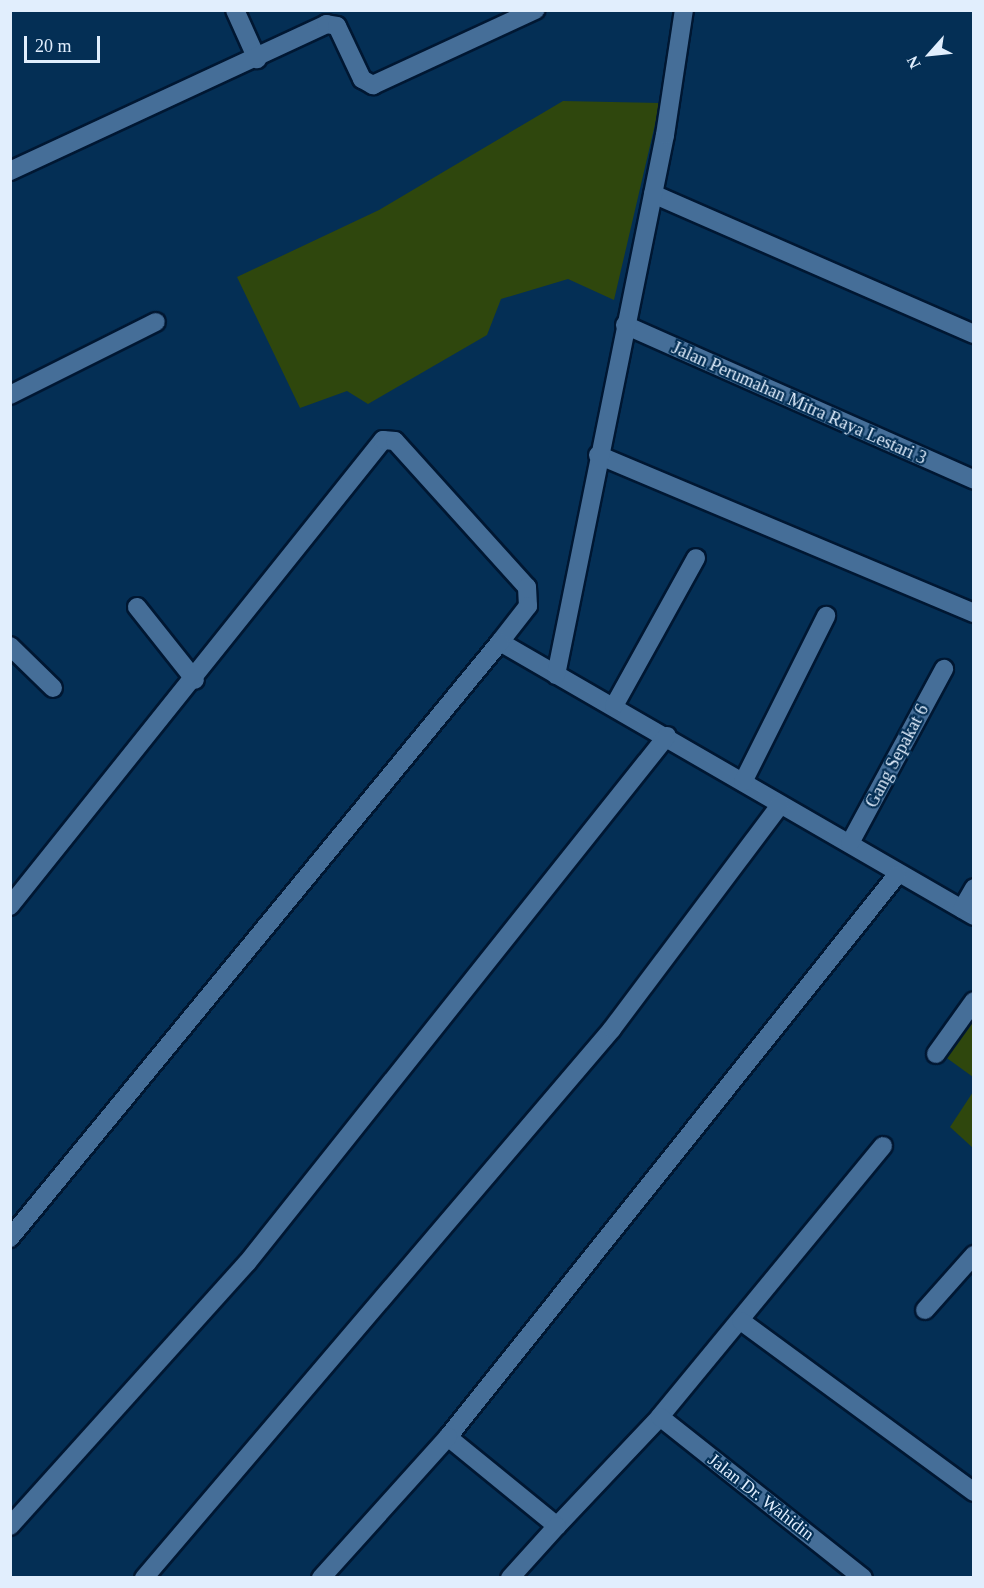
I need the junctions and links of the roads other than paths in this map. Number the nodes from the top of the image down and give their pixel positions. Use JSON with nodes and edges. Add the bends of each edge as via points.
{"nodes":[{"id":1,"x":235,"y":10,"type":"edge"},
{"id":2,"x":535,"y":10,"type":"edge"},
{"id":3,"x":684,"y":10,"type":"edge"},
{"id":4,"x":257,"y":59,"type":"junction"},
{"id":5,"x":10,"y":171,"type":"edge"},
{"id":6,"x":653,"y":194,"type":"junction"},
{"id":7,"x":156,"y":322,"type":"dead end"},
{"id":8,"x":625,"y":325,"type":"junction"},
{"id":9,"x":974,"y":334,"type":"edge"},
{"id":10,"x":10,"y":395,"type":"edge"},
{"id":11,"x":598,"y":455,"type":"junction"},
{"id":12,"x":974,"y":480,"type":"edge"},
{"id":13,"x":696,"y":558,"type":"dead end"},
{"id":14,"x":137,"y":607,"type":"dead end"},
{"id":15,"x":974,"y":614,"type":"edge"},
{"id":16,"x":826,"y":616,"type":"dead end"},
{"id":17,"x":500,"y":642,"type":"junction"},
{"id":18,"x":10,"y":646,"type":"edge"},
{"id":19,"x":944,"y":669,"type":"dead end"},
{"id":20,"x":556,"y":675,"type":"junction"},
{"id":21,"x":195,"y":680,"type":"junction"},
{"id":22,"x":53,"y":688,"type":"dead end"},
{"id":23,"x":614,"y":706,"type":"junction"},
{"id":24,"x":667,"y":736,"type":"junction"},
{"id":25,"x":743,"y":782,"type":"junction"},
{"id":26,"x":780,"y":805,"type":"junction"},
{"id":27,"x":850,"y":843,"type":"junction"},
{"id":28,"x":897,"y":875,"type":"junction"},
{"id":29,"x":974,"y":888,"type":"edge"},
{"id":30,"x":10,"y":906,"type":"edge"},
{"id":31,"x":968,"y":912,"type":"edge"},
{"id":32,"x":974,"y":1001,"type":"edge"},
{"id":33,"x":936,"y":1054,"type":"dead end"},
{"id":34,"x":883,"y":1146,"type":"dead end"},
{"id":35,"x":10,"y":1238,"type":"edge"},
{"id":36,"x":974,"y":1255,"type":"edge"},
{"id":37,"x":925,"y":1310,"type":"dead end"},
{"id":38,"x":741,"y":1320,"type":"junction"},
{"id":39,"x":660,"y":1417,"type":"junction"},
{"id":40,"x":448,"y":1437,"type":"junction"},
{"id":41,"x":974,"y":1491,"type":"edge"},
{"id":42,"x":10,"y":1526,"type":"edge"},
{"id":43,"x":557,"y":1526,"type":"junction"},
{"id":44,"x":144,"y":1578,"type":"edge"},
{"id":45,"x":321,"y":1578,"type":"edge"},
{"id":46,"x":510,"y":1578,"type":"edge"},
{"id":47,"x":862,"y":1578,"type":"edge"}],
"edges":[{"from":1,"to":4,"type":"street"},
{"from":2,"to":4,"type":"street","via":[[373,85],[362,79],[334,24]]},
{"from":3,"to":6,"type":"street"},
{"from":4,"to":5,"type":"street"},
{"from":6,"to":8,"type":"street"},
{"from":6,"to":9,"type":"street"},
{"from":7,"to":10,"type":"street"},
{"from":8,"to":11,"type":"street"},
{"from":8,"to":12,"type":"street","name":"Jalan Perumahan Mitra Raya Lestari 3"},
{"from":11,"to":15,"type":"street"},
{"from":11,"to":20,"type":"street"},
{"from":13,"to":23,"type":"street"},
{"from":14,"to":21,"type":"street"},
{"from":16,"to":25,"type":"street"},
{"from":17,"to":20,"type":"street"},
{"from":17,"to":21,"type":"street","via":[[528,606],[527,587],[389,438],[377,444]]},
{"from":17,"to":35,"type":"street"},
{"from":18,"to":22,"type":"street"},
{"from":19,"to":27,"type":"street","name":"Gang Sepakat 6"},
{"from":20,"to":23,"type":"street"},
{"from":21,"to":30,"type":"street"},
{"from":23,"to":24,"type":"street"},
{"from":24,"to":25,"type":"street"},
{"from":24,"to":42,"type":"street","via":[[247,1263]]},
{"from":25,"to":26,"type":"street"},
{"from":26,"to":27,"type":"street"},
{"from":26,"to":44,"type":"street","via":[[612,1029]]},
{"from":27,"to":28,"type":"street"},
{"from":28,"to":31,"type":"street"},
{"from":28,"to":40,"type":"street"},
{"from":29,"to":31,"type":"street"},
{"from":32,"to":33,"type":"street"},
{"from":34,"to":38,"type":"street"},
{"from":36,"to":37,"type":"street"},
{"from":38,"to":39,"type":"street"},
{"from":38,"to":41,"type":"street"},
{"from":39,"to":43,"type":"street"},
{"from":39,"to":47,"type":"street","name":"Jalan Dr. Wahidin"},
{"from":40,"to":43,"type":"street"},
{"from":40,"to":45,"type":"street"},
{"from":43,"to":46,"type":"street"}]}
